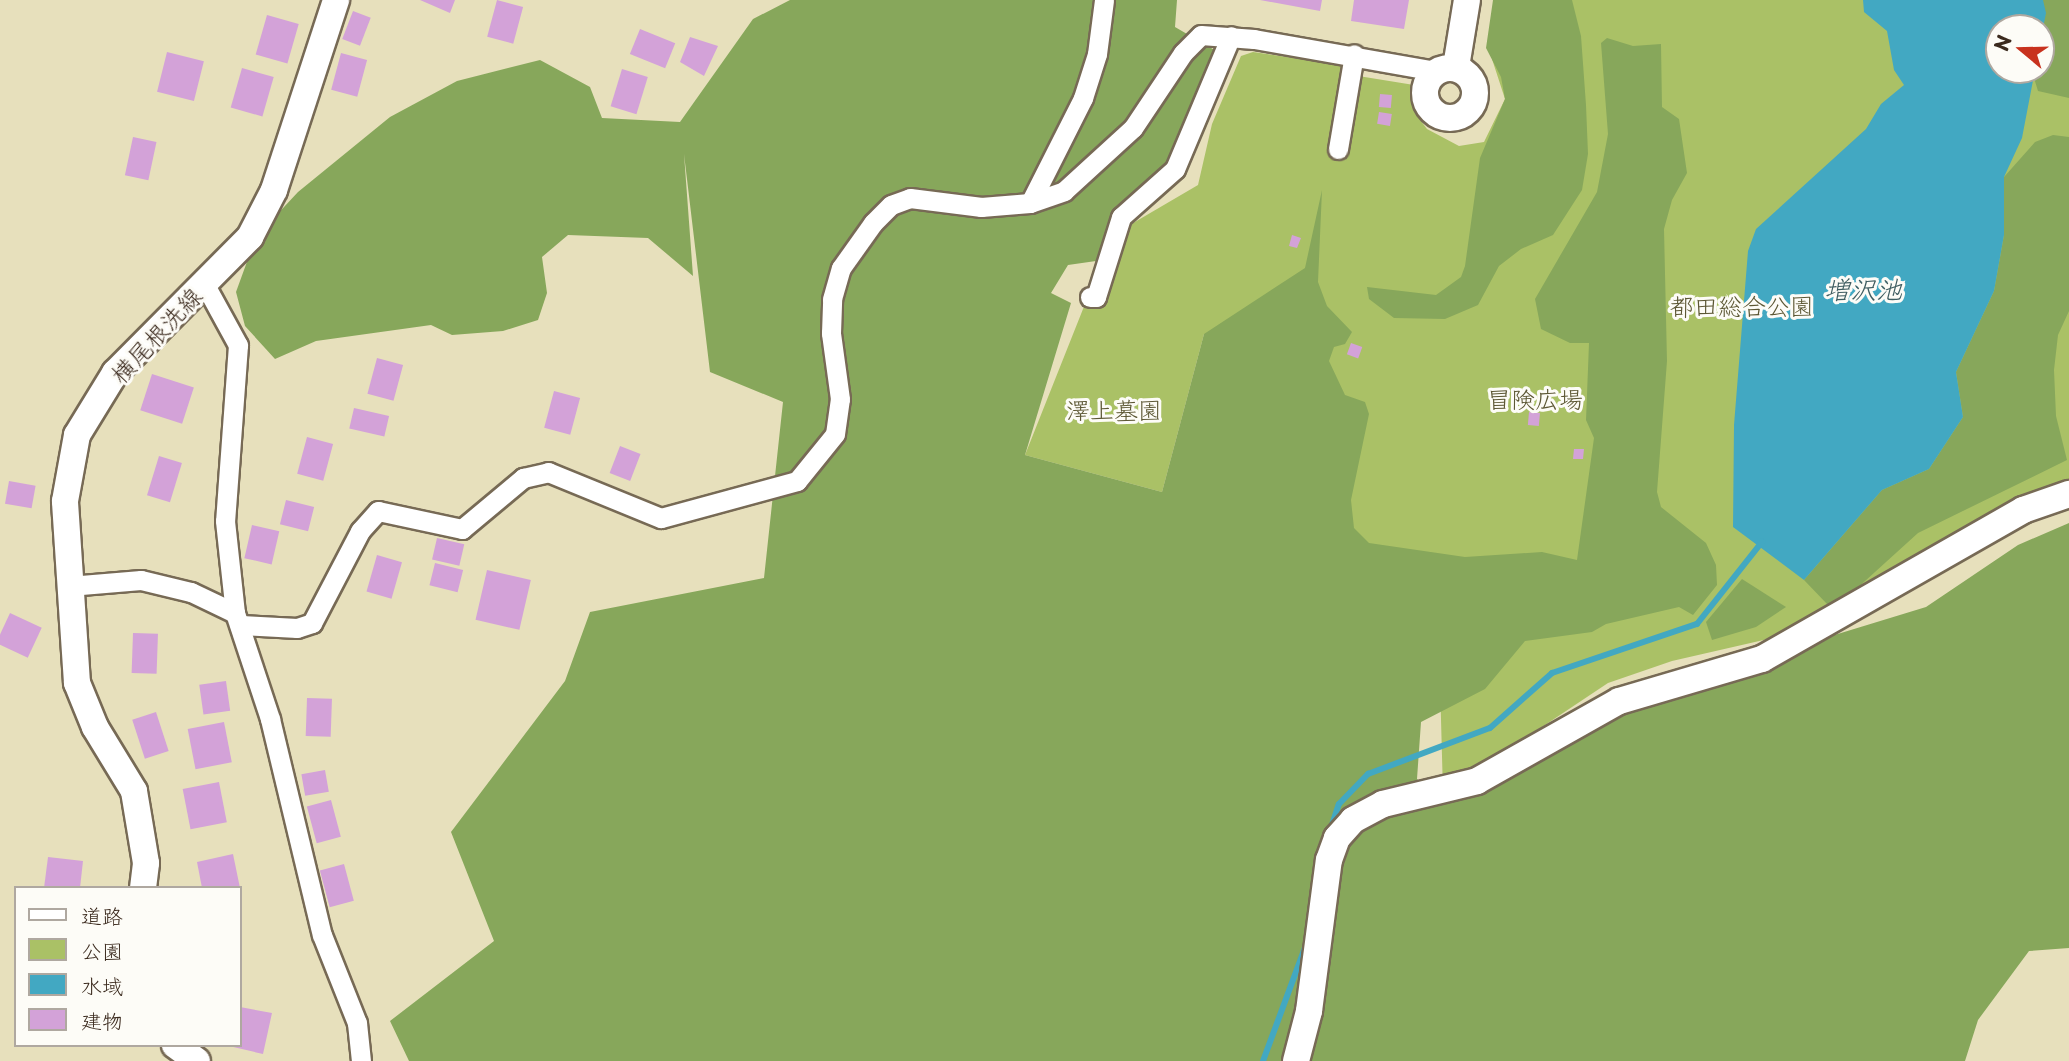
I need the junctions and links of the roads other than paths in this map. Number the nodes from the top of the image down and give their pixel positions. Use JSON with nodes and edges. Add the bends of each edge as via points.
{"nodes":[{"id":1,"x":337,"y":0,"type":"edge"},
{"id":2,"x":1104,"y":0,"type":"edge"},
{"id":3,"x":1467,"y":0,"type":"edge"},
{"id":4,"x":1231,"y":36,"type":"junction"},
{"id":5,"x":1354,"y":54,"type":"junction"},
{"id":6,"x":1446,"y":69,"type":"joint"},
{"id":7,"x":1338,"y":149,"type":"dead end"},
{"id":8,"x":1030,"y":203,"type":"junction"},
{"id":9,"x":204,"y":283,"type":"junction"},
{"id":10,"x":1090,"y":297,"type":"dead end"},
{"id":11,"x":2069,"y":494,"type":"edge"},
{"id":12,"x":69,"y":586,"type":"junction"},
{"id":13,"x":238,"y":619,"type":"junction"},
{"id":14,"x":143,"y":886,"type":"edge"},
{"id":15,"x":178,"y":1047,"type":"edge"},
{"id":16,"x":197,"y":1061,"type":"edge"},
{"id":17,"x":361,"y":1061,"type":"edge"},
{"id":18,"x":1296,"y":1061,"type":"edge"}],
"edges":[{"from":1,"to":9,"type":"street","name":"横尾根洗線","via":[[274,190],[250,237]]},
{"from":2,"to":8,"type":"street","via":[[1097,54],[1083,98]]},
{"from":3,"to":6,"type":"street"},
{"from":4,"to":5,"type":"street"},
{"from":4,"to":8,"type":"street","via":[[1209,33],[1194,40],[1150,106],[1096,166],[1064,191]]},
{"from":4,"to":10,"type":"street","via":[[1175,169],[1121,217],[1096,297]]},
{"from":5,"to":6,"type":"street"},
{"from":5,"to":7,"type":"street"},
{"from":8,"to":13,"type":"street","via":[[981,207],[910,198],[891,205],[873,223],[841,268],[832,299],[831,334],[840,407],[835,434],[797,481],[660,518],[548,472],[523,478],[462,529],[378,511],[360,531],[312,623],[297,628]]},
{"from":9,"to":12,"type":"street","name":"横尾根洗線","via":[[116,373],[77,435],[65,502]]},
{"from":9,"to":13,"type":"street","via":[[238,345],[225,521]]},
{"from":11,"to":18,"type":"street","via":[[2023,510],[1774,654],[1619,701],[1476,781],[1383,804],[1353,820],[1337,838],[1329,860],[1309,1011]]},
{"from":12,"to":13,"type":"street","via":[[141,580],[191,592]]},
{"from":12,"to":14,"type":"street","name":"横尾根洗線","via":[[77,683],[95,727],[134,791],[146,863]]},
{"from":13,"to":17,"type":"street","via":[[270,719],[322,935],[357,1023]]},
{"from":15,"to":16,"type":"street"}]}
